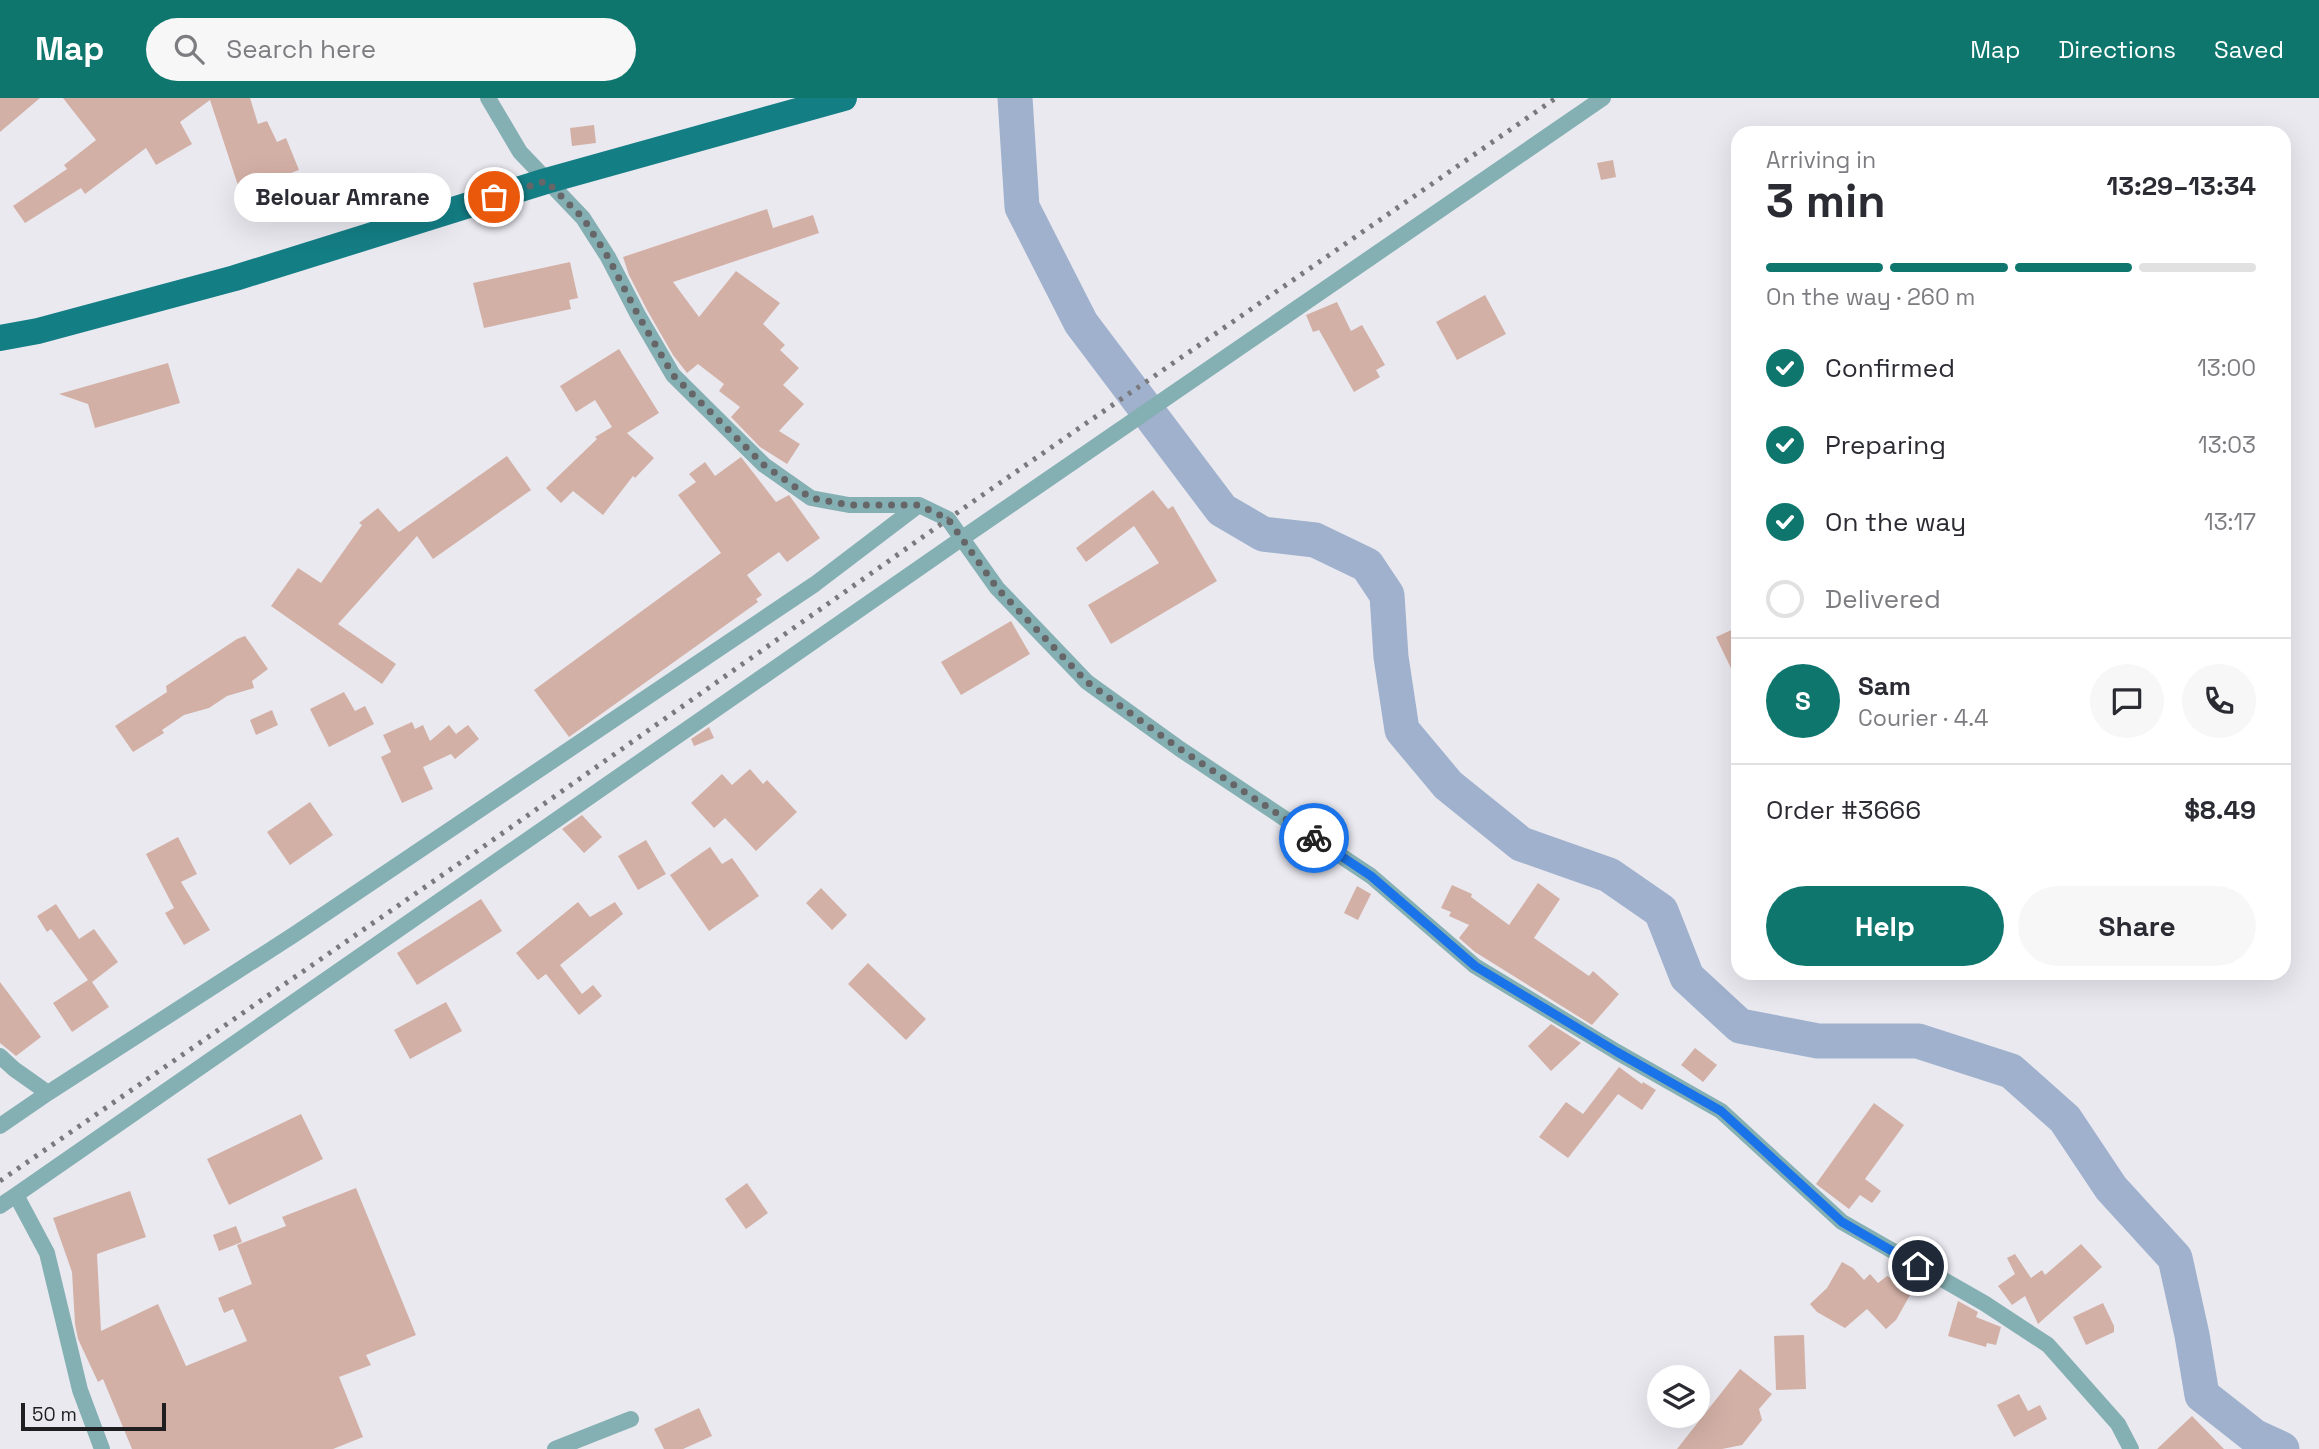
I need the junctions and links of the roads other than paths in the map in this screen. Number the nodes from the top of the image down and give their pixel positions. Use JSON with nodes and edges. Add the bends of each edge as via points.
{"nodes":[{"id":1,"x":488,"y":98,"type":"edge"},
{"id":2,"x":844,"y":98,"type":"edge"},
{"id":3,"x":1603,"y":98,"type":"edge"},
{"id":4,"x":546,"y":181,"type":"junction"},
{"id":5,"x":0,"y":338,"type":"edge"},
{"id":6,"x":919,"y":505,"type":"junction"},
{"id":7,"x":961,"y":539,"type":"junction"},
{"id":8,"x":0,"y":1056,"type":"edge"},
{"id":9,"x":48,"y":1093,"type":"junction"},
{"id":10,"x":0,"y":1126,"type":"edge"},
{"id":11,"x":16,"y":1195,"type":"junction"},
{"id":12,"x":0,"y":1206,"type":"edge"},
{"id":13,"x":631,"y":1419,"type":"dead end"},
{"id":14,"x":102,"y":1449,"type":"edge"},
{"id":15,"x":555,"y":1449,"type":"edge"},
{"id":16,"x":2131,"y":1449,"type":"edge"}],
"edges":[{"from":1,"to":4,"type":"street","via":[[520,152]]},
{"from":2,"to":4,"type":"main road"},
{"from":3,"to":7,"type":"street"},
{"from":4,"to":5,"type":"main road","via":[[235,278]]},
{"from":4,"to":6,"type":"street","via":[[583,218],[673,375],[764,465],[811,498],[849,505]]},
{"from":6,"to":7,"type":"street","via":[[948,519]]},
{"from":6,"to":9,"type":"street","via":[[815,584],[295,934]]},
{"from":7,"to":11,"type":"street"},
{"from":7,"to":16,"type":"street","via":[[997,588],[1087,682],[1371,876],[1475,966],[1721,1111],[1842,1222],[1984,1303],[2048,1346],[2118,1424]]},
{"from":8,"to":9,"type":"street"},
{"from":9,"to":10,"type":"street"},
{"from":11,"to":12,"type":"street"},
{"from":11,"to":14,"type":"street","via":[[47,1253],[80,1390]]},
{"from":13,"to":15,"type":"street"}]}
